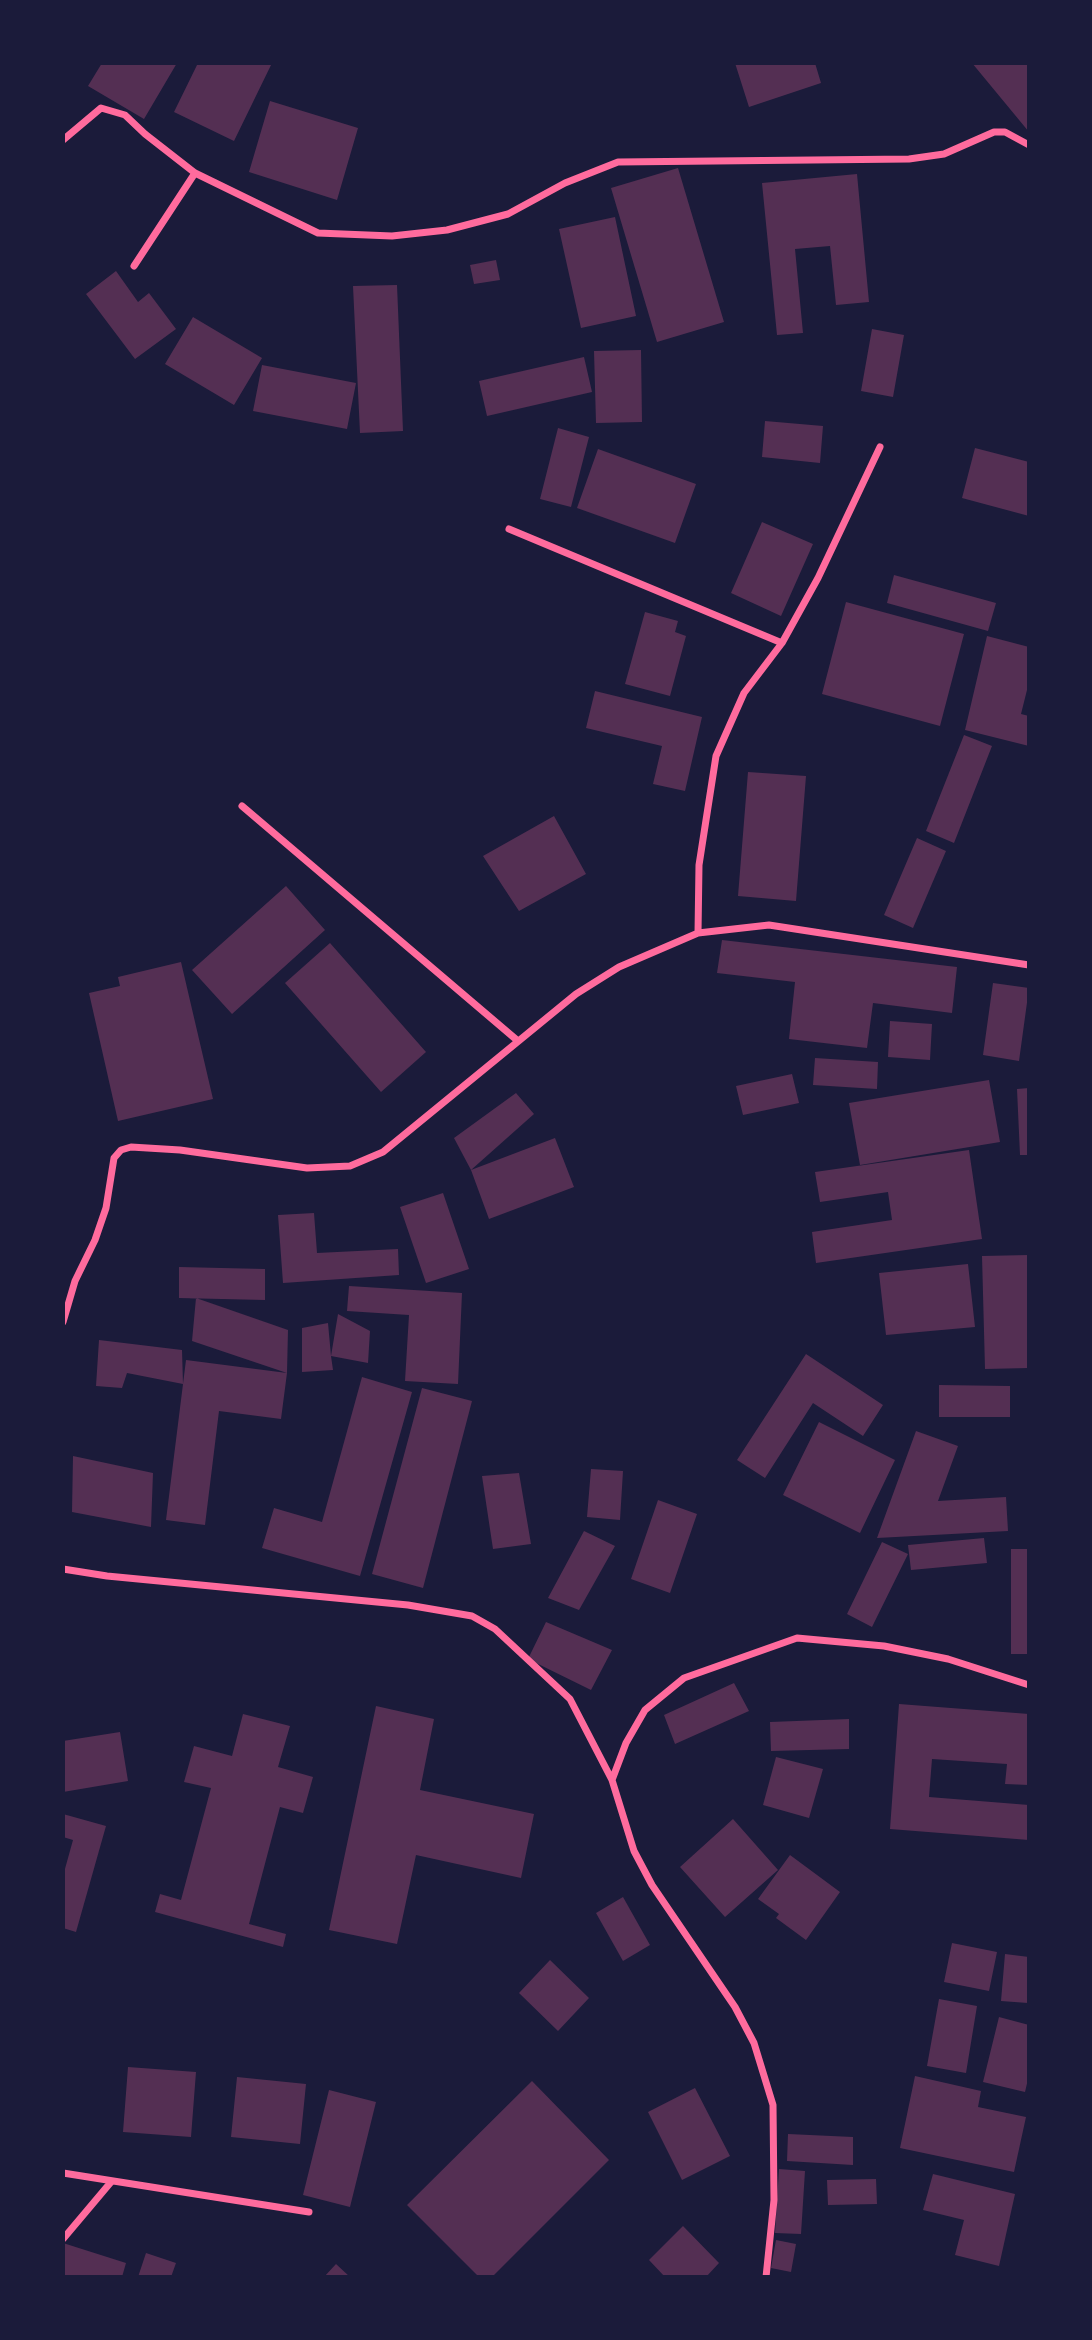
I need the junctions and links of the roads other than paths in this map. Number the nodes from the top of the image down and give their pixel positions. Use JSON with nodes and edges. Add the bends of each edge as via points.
{"nodes":[{"id":1,"x":63,"y":140,"type":"edge"},
{"id":2,"x":1029,"y":145,"type":"edge"},
{"id":3,"x":195,"y":173,"type":"junction"},
{"id":4,"x":134,"y":266,"type":"dead end"},
{"id":5,"x":880,"y":447,"type":"dead end"},
{"id":6,"x":509,"y":529,"type":"dead end"},
{"id":7,"x":782,"y":643,"type":"junction"},
{"id":8,"x":242,"y":806,"type":"dead end"},
{"id":9,"x":698,"y":933,"type":"junction"},
{"id":10,"x":1029,"y":965,"type":"edge"},
{"id":11,"x":518,"y":1041,"type":"junction"},
{"id":12,"x":63,"y":1322,"type":"edge"},
{"id":13,"x":63,"y":1569,"type":"edge"},
{"id":14,"x":1029,"y":1685,"type":"edge"},
{"id":15,"x":612,"y":1780,"type":"junction"},
{"id":16,"x":63,"y":2173,"type":"edge"},
{"id":17,"x":111,"y":2182,"type":"junction"},
{"id":18,"x":309,"y":2213,"type":"dead end"},
{"id":19,"x":63,"y":2239,"type":"edge"},
{"id":20,"x":766,"y":2277,"type":"edge"}],
"edges":[{"from":1,"to":3,"type":"street","via":[[101,107],[125,115]]},
{"from":2,"to":3,"type":"street","via":[[1005,132],[994,132],[944,154],[909,159],[618,162],[565,183],[508,214],[447,230],[392,236],[318,233]]},
{"from":3,"to":4,"type":"street"},
{"from":5,"to":7,"type":"street"},
{"from":6,"to":7,"type":"street"},
{"from":7,"to":9,"type":"street","via":[[744,693],[716,756],[699,865]]},
{"from":8,"to":11,"type":"street"},
{"from":9,"to":10,"type":"street","via":[[769,925]]},
{"from":9,"to":11,"type":"street","via":[[619,967]]},
{"from":11,"to":12,"type":"street","via":[[383,1152],[351,1166],[307,1168],[180,1150],[121,1150],[114,1158],[106,1208]]},
{"from":13,"to":15,"type":"street","via":[[408,1605],[472,1616],[495,1629],[570,1699]]},
{"from":14,"to":15,"type":"street","via":[[948,1659],[884,1646],[797,1638],[684,1678],[645,1710]]},
{"from":15,"to":20,"type":"street","via":[[634,1851],[754,2043],[773,2105],[775,2200]]},
{"from":16,"to":17,"type":"street"},
{"from":17,"to":18,"type":"street"},
{"from":17,"to":19,"type":"street"}]}
